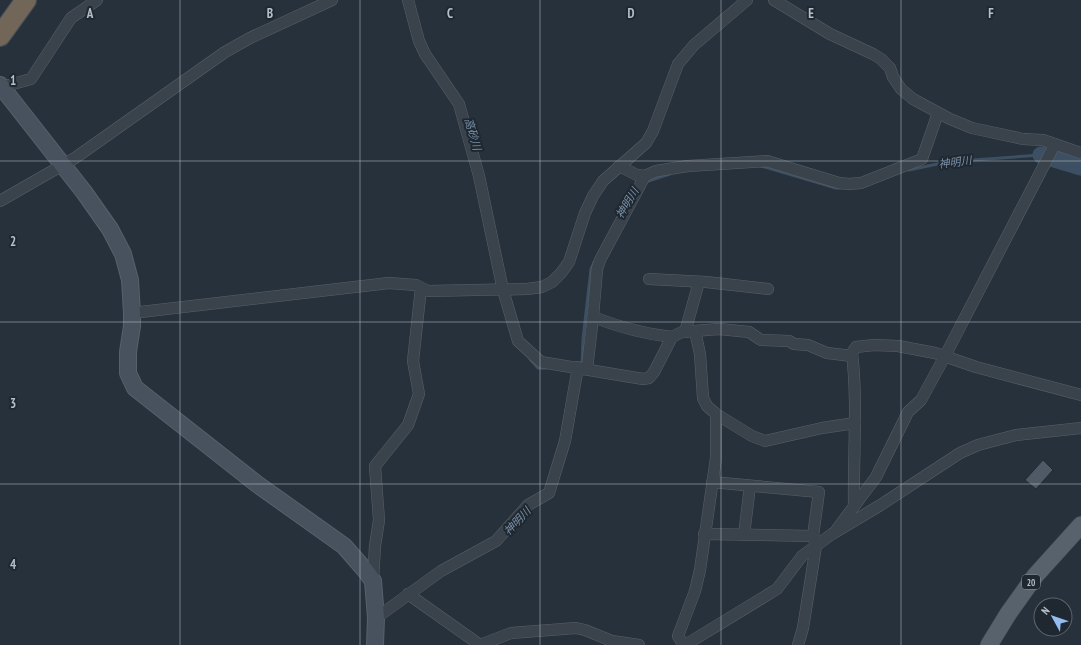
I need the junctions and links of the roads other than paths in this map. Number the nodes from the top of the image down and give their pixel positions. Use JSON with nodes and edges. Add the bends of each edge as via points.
{"nodes":[{"id":1,"x":26,"y":0,"type":"edge"},
{"id":2,"x":97,"y":0,"type":"edge"},
{"id":3,"x":332,"y":0,"type":"edge"},
{"id":4,"x":408,"y":0,"type":"edge"},
{"id":5,"x":747,"y":0,"type":"edge"},
{"id":6,"x":774,"y":0,"type":"edge"},
{"id":7,"x":0,"y":36,"type":"edge"},
{"id":8,"x":1,"y":86,"type":"edge"},
{"id":9,"x":938,"y":113,"type":"junction"},
{"id":10,"x":1055,"y":145,"type":"junction"},
{"id":11,"x":1081,"y":153,"type":"edge"},
{"id":12,"x":64,"y":165,"type":"junction"},
{"id":13,"x":619,"y":166,"type":"junction"},
{"id":14,"x":645,"y":176,"type":"junction"},
{"id":15,"x":0,"y":201,"type":"edge"},
{"id":16,"x":649,"y":279,"type":"dead end"},
{"id":17,"x":699,"y":282,"type":"junction"},
{"id":18,"x":421,"y":288,"type":"junction"},
{"id":19,"x":768,"y":289,"type":"dead end"},
{"id":20,"x":503,"y":290,"type":"junction"},
{"id":21,"x":132,"y":313,"type":"junction"},
{"id":22,"x":593,"y":317,"type":"junction"},
{"id":23,"x":690,"y":331,"type":"junction"},
{"id":24,"x":672,"y":337,"type":"junction"},
{"id":25,"x":852,"y":356,"type":"junction"},
{"id":26,"x":945,"y":356,"type":"junction"},
{"id":27,"x":582,"y":368,"type":"junction"},
{"id":28,"x":1081,"y":396,"type":"edge"},
{"id":29,"x":716,"y":414,"type":"junction"},
{"id":30,"x":855,"y":423,"type":"junction"},
{"id":31,"x":1081,"y":428,"type":"edge"},
{"id":32,"x":712,"y":482,"type":"junction"},
{"id":33,"x":750,"y":486,"type":"junction"},
{"id":34,"x":854,"y":506,"type":"junction"},
{"id":35,"x":1081,"y":525,"type":"edge"},
{"id":36,"x":704,"y":534,"type":"junction"},
{"id":37,"x":832,"y":534,"type":"junction"},
{"id":38,"x":744,"y":535,"type":"junction"},
{"id":39,"x":815,"y":541,"type":"junction"},
{"id":40,"x":372,"y":582,"type":"junction"},
{"id":41,"x":408,"y":594,"type":"junction"},
{"id":42,"x":376,"y":618,"type":"junction"},
{"id":43,"x":682,"y":644,"type":"edge"},
{"id":44,"x":375,"y":645,"type":"edge"},
{"id":45,"x":639,"y":645,"type":"edge"},
{"id":46,"x":798,"y":645,"type":"edge"},
{"id":47,"x":988,"y":645,"type":"edge"}],
"edges":[{"from":1,"to":7,"type":"highway"},
{"from":2,"to":8,"type":"street","via":[[71,18],[31,79]]},
{"from":3,"to":12,"type":"street","via":[[225,52]]},
{"from":4,"to":20,"type":"street","via":[[425,54],[459,104],[479,176]]},
{"from":5,"to":13,"type":"street","via":[[686,53],[678,64],[646,143]]},
{"from":6,"to":9,"type":"street","via":[[830,34],[881,59],[890,68],[901,89]]},
{"from":8,"to":12,"type":"street"},
{"from":9,"to":10,"type":"street","via":[[972,128],[1023,139],[1043,140]]},
{"from":9,"to":14,"type":"street","via":[[922,159],[861,183],[839,183],[767,161],[688,166],[656,171]]},
{"from":10,"to":11,"type":"street"},
{"from":10,"to":26,"type":"street"},
{"from":12,"to":15,"type":"street"},
{"from":12,"to":21,"type":"street","via":[[110,229],[123,254],[130,280]]},
{"from":13,"to":14,"type":"street"},
{"from":13,"to":20,"type":"street","via":[[603,181],[593,196],[584,213],[569,262],[561,273],[542,287]]},
{"from":14,"to":22,"type":"street","via":[[598,265]]},
{"from":16,"to":17,"type":"street"},
{"from":17,"to":19,"type":"street"},
{"from":17,"to":23,"type":"street"},
{"from":18,"to":20,"type":"street","via":[[428,291]]},
{"from":18,"to":21,"type":"street","via":[[416,285],[389,283]]},
{"from":18,"to":40,"type":"street","via":[[412,361],[419,394],[408,425],[375,466],[379,520]]},
{"from":20,"to":27,"type":"street","via":[[518,341],[541,362]]},
{"from":21,"to":40,"type":"street","via":[[128,373],[135,388],[257,484],[344,546]]},
{"from":22,"to":24,"type":"street","via":[[624,328]]},
{"from":22,"to":27,"type":"street"},
{"from":23,"to":24,"type":"street"},
{"from":23,"to":25,"type":"street","via":[[719,329],[749,332],[761,340],[789,341],[827,353]]},
{"from":23,"to":29,"type":"street","via":[[700,354],[703,398]]},
{"from":24,"to":27,"type":"street","via":[[649,378],[608,374]]},
{"from":25,"to":26,"type":"street","via":[[856,347],[874,345],[898,346]]},
{"from":25,"to":30,"type":"street"},
{"from":26,"to":28,"type":"street"},
{"from":26,"to":34,"type":"street","via":[[921,400],[908,412],[876,477]]},
{"from":27,"to":41,"type":"street","via":[[565,441],[549,493],[528,505],[496,541],[441,571]]},
{"from":29,"to":30,"type":"street","via":[[765,441]]},
{"from":29,"to":32,"type":"street","via":[[716,458]]},
{"from":30,"to":34,"type":"street"},
{"from":31,"to":37,"type":"street","via":[[1016,435],[978,445],[960,453]]},
{"from":32,"to":33,"type":"street"},
{"from":32,"to":36,"type":"street"},
{"from":33,"to":38,"type":"street"},
{"from":33,"to":39,"type":"street","via":[[819,492]]},
{"from":34,"to":37,"type":"street"},
{"from":35,"to":47,"type":"main road","number":"20","via":[[1035,576]]},
{"from":36,"to":38,"type":"street"},
{"from":36,"to":43,"type":"street","via":[[695,591],[678,636]]},
{"from":37,"to":39,"type":"street"},
{"from":38,"to":39,"type":"street"},
{"from":39,"to":43,"type":"street","via":[[777,589],[690,642]]},
{"from":39,"to":46,"type":"street","via":[[803,628]]},
{"from":40,"to":42,"type":"street"},
{"from":41,"to":42,"type":"street"},
{"from":41,"to":45,"type":"street","via":[[480,645],[511,633],[576,628],[612,641]]},
{"from":42,"to":44,"type":"street"}]}
